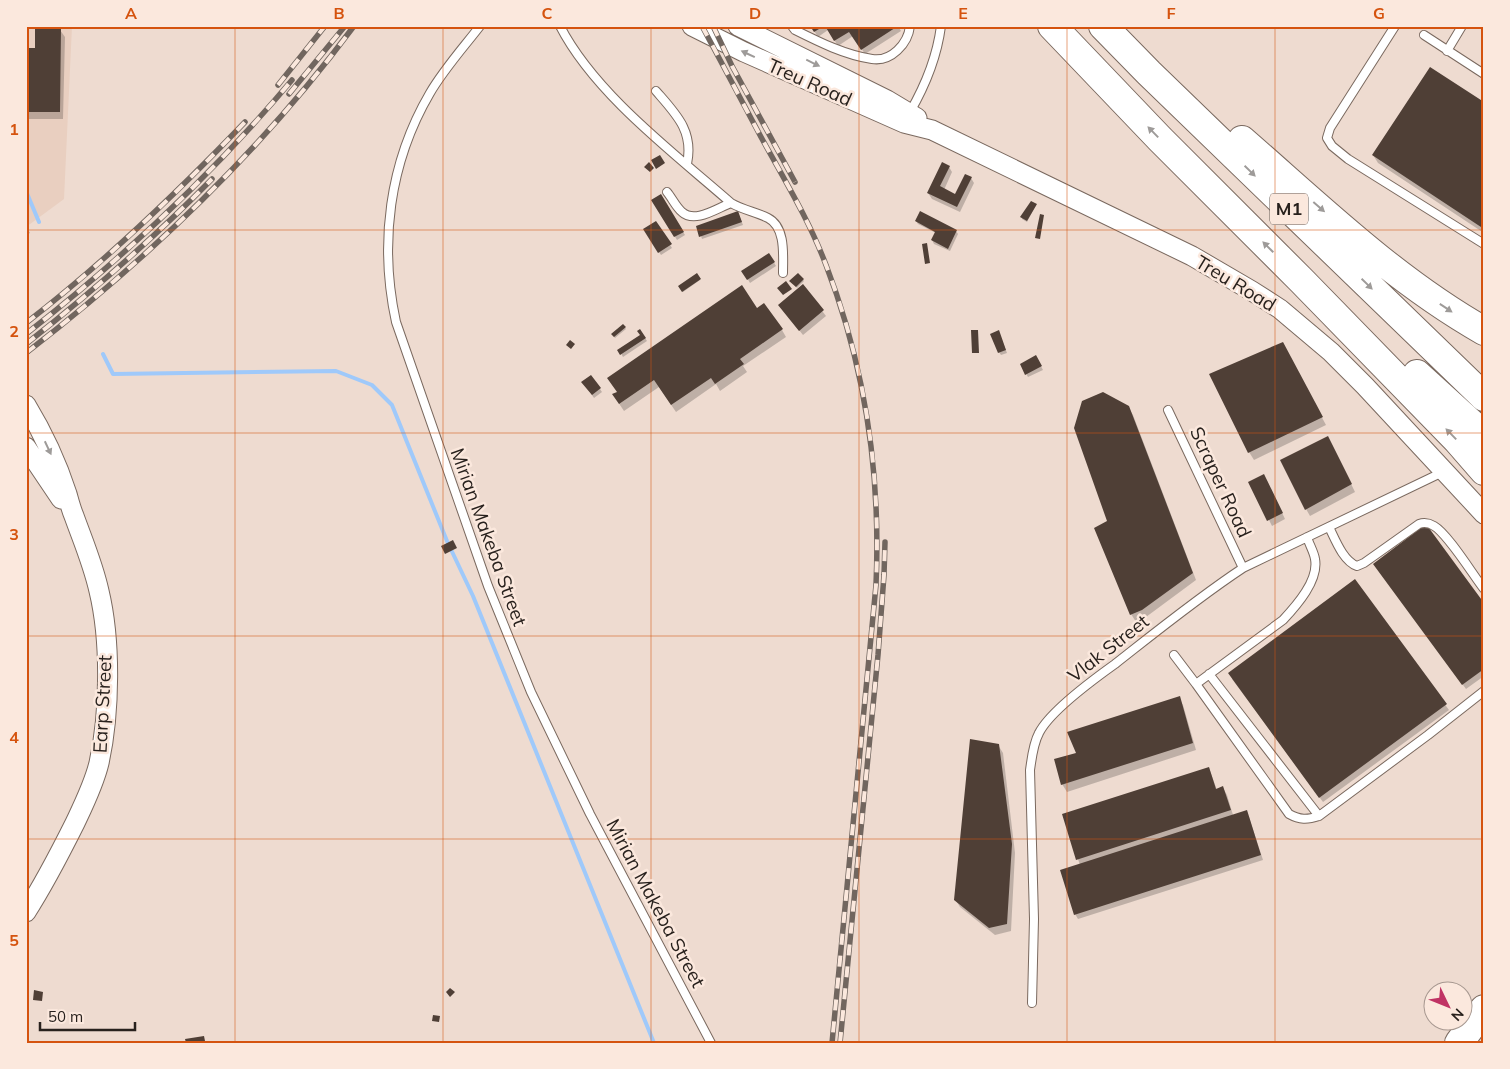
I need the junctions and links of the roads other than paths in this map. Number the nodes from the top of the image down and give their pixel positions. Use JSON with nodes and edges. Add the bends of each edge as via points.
{"nodes":[{"id":1,"x":480,"y":26,"type":"edge"},
{"id":2,"x":560,"y":26,"type":"edge"},
{"id":3,"x":692,"y":26,"type":"edge"},
{"id":4,"x":738,"y":26,"type":"edge"},
{"id":5,"x":792,"y":26,"type":"edge"},
{"id":6,"x":910,"y":26,"type":"edge"},
{"id":7,"x":941,"y":26,"type":"edge"},
{"id":8,"x":1052,"y":26,"type":"edge"},
{"id":9,"x":1103,"y":26,"type":"edge"},
{"id":10,"x":1110,"y":26,"type":"edge"},
{"id":11,"x":1394,"y":26,"type":"edge"},
{"id":12,"x":1462,"y":26,"type":"edge"},
{"id":13,"x":1424,"y":35,"type":"dead end"},
{"id":14,"x":1447,"y":51,"type":"junction"},
{"id":15,"x":1484,"y":74,"type":"edge"},
{"id":16,"x":656,"y":91,"type":"dead end"},
{"id":17,"x":907,"y":118,"type":"junction"},
{"id":18,"x":686,"y":164,"type":"junction"},
{"id":19,"x":667,"y":192,"type":"dead end"},
{"id":20,"x":731,"y":203,"type":"junction"},
{"id":21,"x":1484,"y":244,"type":"edge"},
{"id":22,"x":783,"y":273,"type":"dead end"},
{"id":23,"x":1302,"y":281,"type":"junction"},
{"id":24,"x":1484,"y":331,"type":"edge"},
{"id":25,"x":1480,"y":394,"type":"edge"},
{"id":26,"x":26,"y":405,"type":"edge"},
{"id":27,"x":1168,"y":410,"type":"dead end"},
{"id":28,"x":1484,"y":435,"type":"edge"},
{"id":29,"x":26,"y":446,"type":"edge"},
{"id":30,"x":1445,"y":471,"type":"junction"},
{"id":31,"x":1484,"y":471,"type":"edge"},
{"id":32,"x":73,"y":514,"type":"junction"},
{"id":33,"x":1484,"y":514,"type":"edge"},
{"id":34,"x":1329,"y":527,"type":"junction"},
{"id":35,"x":1307,"y":537,"type":"junction"},
{"id":36,"x":1243,"y":568,"type":"junction"},
{"id":37,"x":1484,"y":589,"type":"edge"},
{"id":38,"x":1174,"y":655,"type":"dead end"},
{"id":39,"x":1208,"y":674,"type":"junction"},
{"id":40,"x":1196,"y":684,"type":"junction"},
{"id":41,"x":1483,"y":694,"type":"edge"},
{"id":42,"x":1319,"y":816,"type":"junction"},
{"id":43,"x":26,"y":912,"type":"edge"},
{"id":44,"x":1032,"y":1003,"type":"dead end"},
{"id":45,"x":1484,"y":1009,"type":"edge"},
{"id":46,"x":1484,"y":1030,"type":"edge"},
{"id":47,"x":711,"y":1043,"type":"edge"},
{"id":48,"x":1459,"y":1043,"type":"edge"},
{"id":49,"x":1476,"y":1043,"type":"edge"}],
"edges":[{"from":1,"to":47,"type":"lane","name":"Mirian Makeba Street","via":[[430,93],[408,137],[392,192],[388,221],[391,299],[488,586],[527,684],[590,814]]},
{"from":2,"to":18,"type":"lane","via":[[585,65],[621,106]]},
{"from":17,"to":3,"type":"street","name":"Treu Road","one_way":true,"via":[[744,52]]},
{"from":4,"to":17,"type":"street","name":"Treu Road","one_way":true,"via":[[886,100]]},
{"from":5,"to":6,"type":"lane","via":[[828,46],[874,59],[891,55],[903,45]]},
{"from":7,"to":17,"type":"lane","via":[[927,77]]},
{"from":23,"to":8,"type":"highway","number":"M1","one_way":true},
{"from":9,"to":25,"type":"highway","number":"M1","one_way":true},
{"from":10,"to":24,"type":"highway","one_way":true,"via":[[1371,251],[1430,297]]},
{"from":11,"to":21,"type":"lane","via":[[1330,128],[1327,138],[1348,159]]},
{"from":12,"to":14,"type":"lane"},
{"from":13,"to":14,"type":"lane"},
{"from":14,"to":15,"type":"lane"},
{"from":16,"to":18,"type":"lane","via":[[686,129]]},
{"from":17,"to":30,"type":"street","name":"Treu Road","via":[[1192,256],[1280,309],[1331,352]]},
{"from":18,"to":20,"type":"lane"},
{"from":19,"to":20,"type":"lane","via":[[688,216],[696,217]]},
{"from":20,"to":22,"type":"lane","via":[[771,219],[777,225],[782,239]]},
{"from":23,"to":28,"type":"highway","via":[[1328,296],[1361,322]]},
{"from":31,"to":23,"type":"highway","number":"M1","one_way":true},
{"from":26,"to":32,"type":"street","name":"Earp Street","one_way":true,"via":[[54,459]]},
{"from":27,"to":36,"type":"lane","name":"Scraper Road"},
{"from":29,"to":32,"type":"street","name":"Earp Street"},
{"from":30,"to":33,"type":"street","name":"Treu Road"},
{"from":30,"to":34,"type":"lane","name":"Vlak Street"},
{"from":32,"to":43,"type":"street","name":"Earp Street","via":[[100,592],[107,683],[105,727],[99,764],[86,800],[64,847]]},
{"from":34,"to":35,"type":"lane","name":"Vlak Street"},
{"from":34,"to":37,"type":"lane","via":[[1339,547],[1357,566],[1419,524],[1430,523],[1450,542]]},
{"from":35,"to":36,"type":"lane","name":"Vlak Street"},
{"from":35,"to":39,"type":"lane","via":[[1315,559],[1314,573],[1304,596],[1283,620]]},
{"from":36,"to":44,"type":"lane","name":"Vlak Street","via":[[1078,692],[1039,732],[1030,770],[1034,919]]},
{"from":38,"to":40,"type":"lane"},
{"from":39,"to":40,"type":"lane"},
{"from":39,"to":42,"type":"lane"},
{"from":40,"to":42,"type":"lane","via":[[1289,814],[1300,819]]},
{"from":41,"to":42,"type":"lane"},
{"from":45,"to":48,"type":"highway"},
{"from":46,"to":49,"type":"highway"}]}
